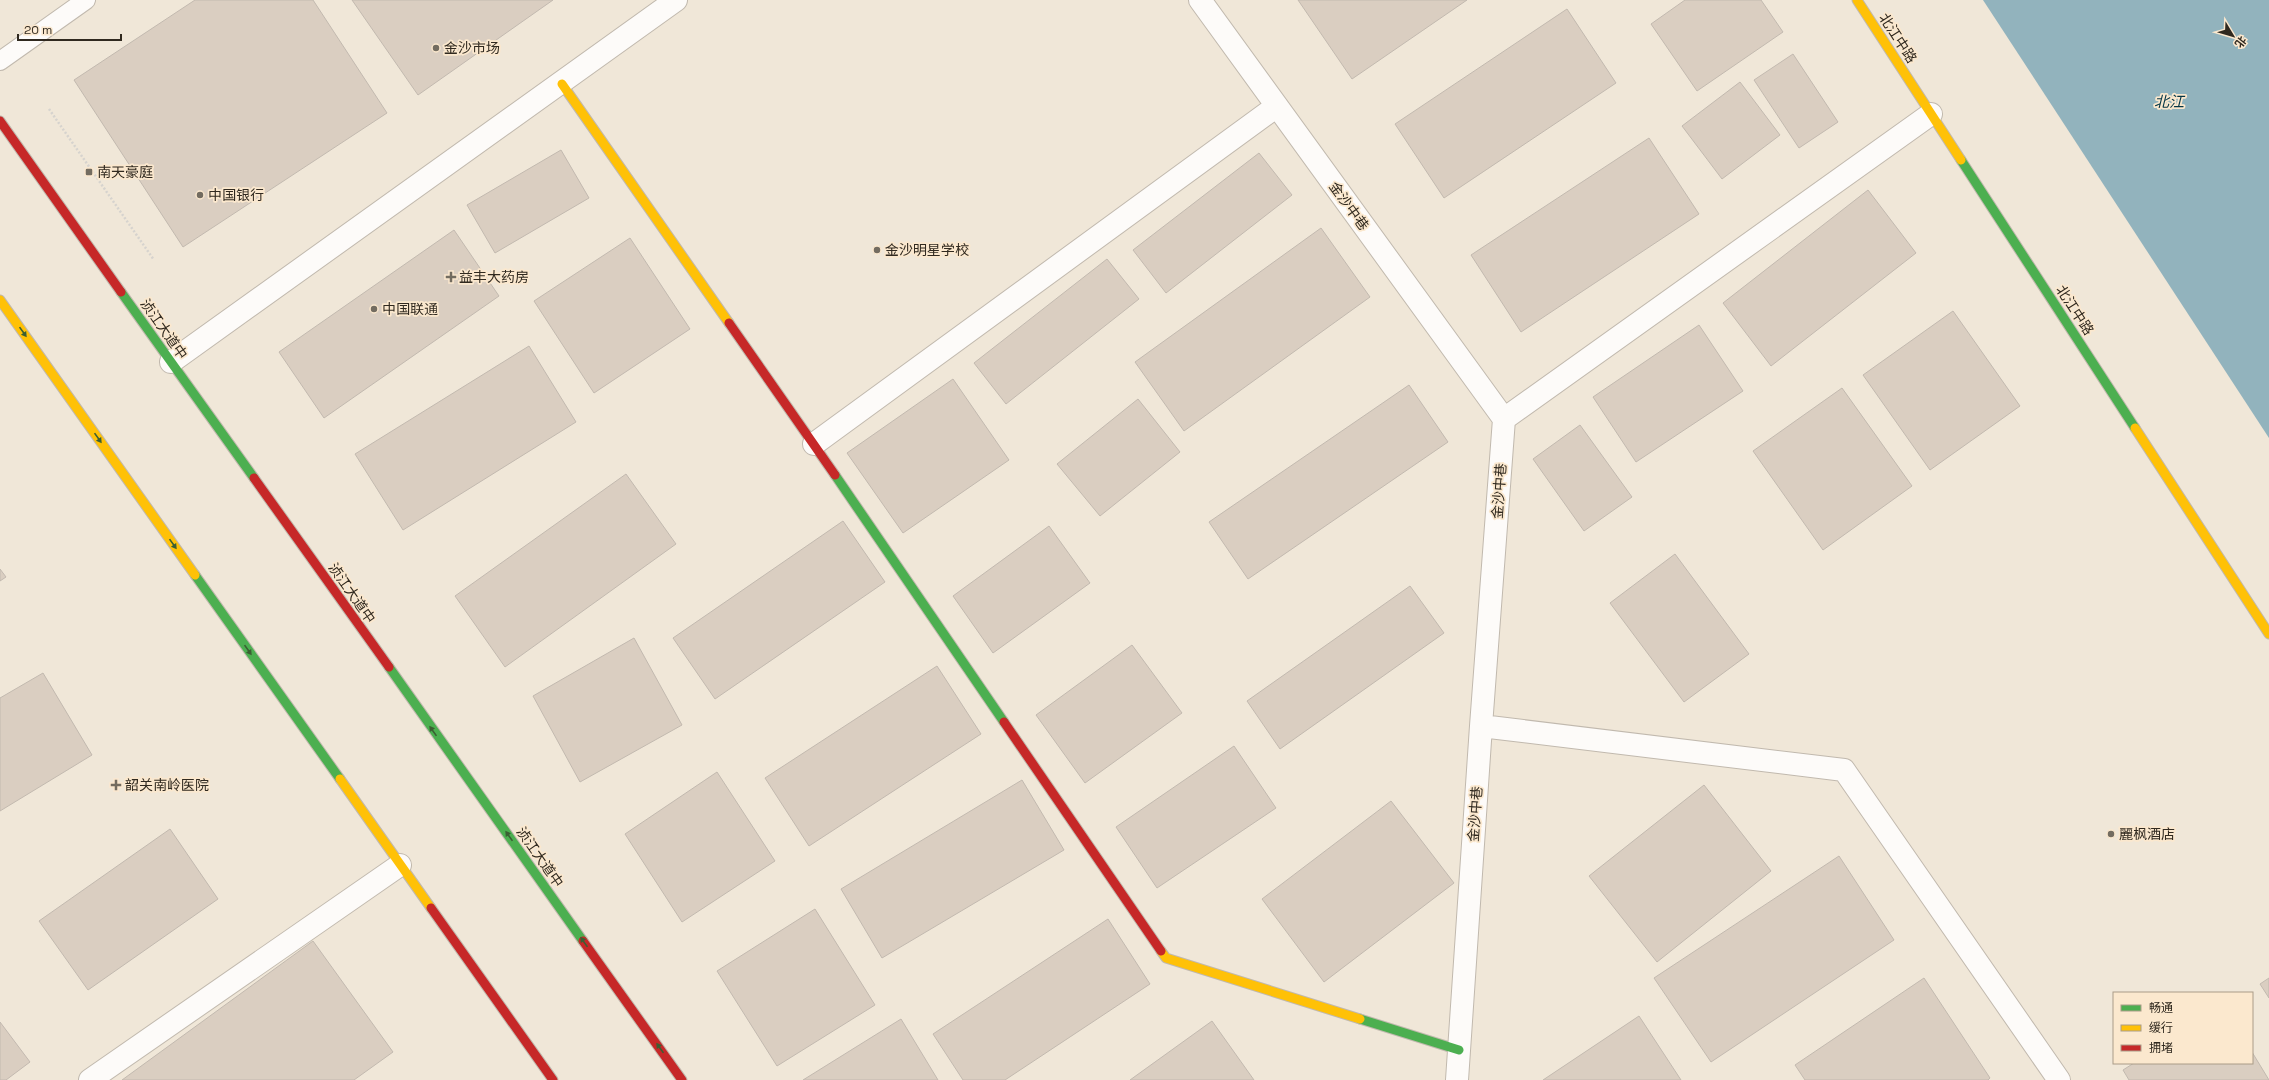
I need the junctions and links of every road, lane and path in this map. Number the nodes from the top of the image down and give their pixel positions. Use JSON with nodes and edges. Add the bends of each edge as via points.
{"nodes":[{"id":1,"x":86,"y":0,"type":"edge"},
{"id":2,"x":676,"y":0,"type":"edge"},
{"id":3,"x":1200,"y":0,"type":"edge"},
{"id":4,"x":1857,"y":0,"type":"edge"},
{"id":5,"x":0,"y":61,"type":"edge"},
{"id":6,"x":562,"y":84,"type":"junction"},
{"id":7,"x":1277,"y":106,"type":"junction"},
{"id":8,"x":49,"y":109,"type":"dead end"},
{"id":9,"x":1931,"y":114,"type":"junction"},
{"id":10,"x":0,"y":121,"type":"edge"},
{"id":11,"x":154,"y":260,"type":"dead end"},
{"id":12,"x":0,"y":300,"type":"edge"},
{"id":13,"x":171,"y":362,"type":"junction"},
{"id":14,"x":1504,"y":419,"type":"junction"},
{"id":15,"x":814,"y":444,"type":"junction"},
{"id":16,"x":2269,"y":634,"type":"edge"},
{"id":17,"x":1480,"y":726,"type":"junction"},
{"id":18,"x":400,"y":865,"type":"junction"},
{"id":19,"x":1460,"y":1050,"type":"junction"},
{"id":20,"x":90,"y":1080,"type":"edge"},
{"id":21,"x":553,"y":1080,"type":"edge"},
{"id":22,"x":682,"y":1080,"type":"edge"},
{"id":23,"x":1457,"y":1080,"type":"edge"},
{"id":24,"x":2059,"y":1080,"type":"edge"}],
"edges":[{"from":1,"to":5,"type":"lane"},
{"from":2,"to":6,"type":"street"},
{"from":3,"to":7,"type":"street","name":"金沙中巷"},
{"from":4,"to":9,"type":"main road","name":"北江中路"},
{"from":6,"to":13,"type":"street"},
{"from":6,"to":15,"type":"main road"},
{"from":7,"to":14,"type":"street","name":"金沙中巷"},
{"from":7,"to":15,"type":"street"},
{"from":8,"to":11,"type":"path"},
{"from":9,"to":14,"type":"street"},
{"from":9,"to":16,"type":"main road","name":"北江中路"},
{"from":10,"to":13,"type":"main road","name":"浈江大道中"},
{"from":12,"to":18,"type":"main road","one_way":true},
{"from":22,"to":13,"type":"main road","name":"浈江大道中","one_way":true},
{"from":14,"to":17,"type":"street","name":"金沙中巷"},
{"from":15,"to":19,"type":"main road","via":[[1166,958]]},
{"from":17,"to":19,"type":"street","name":"金沙中巷"},
{"from":17,"to":24,"type":"street","via":[[1844,770]]},
{"from":18,"to":20,"type":"street"},
{"from":18,"to":21,"type":"main road"},
{"from":19,"to":23,"type":"street","name":"金沙中巷"}]}
